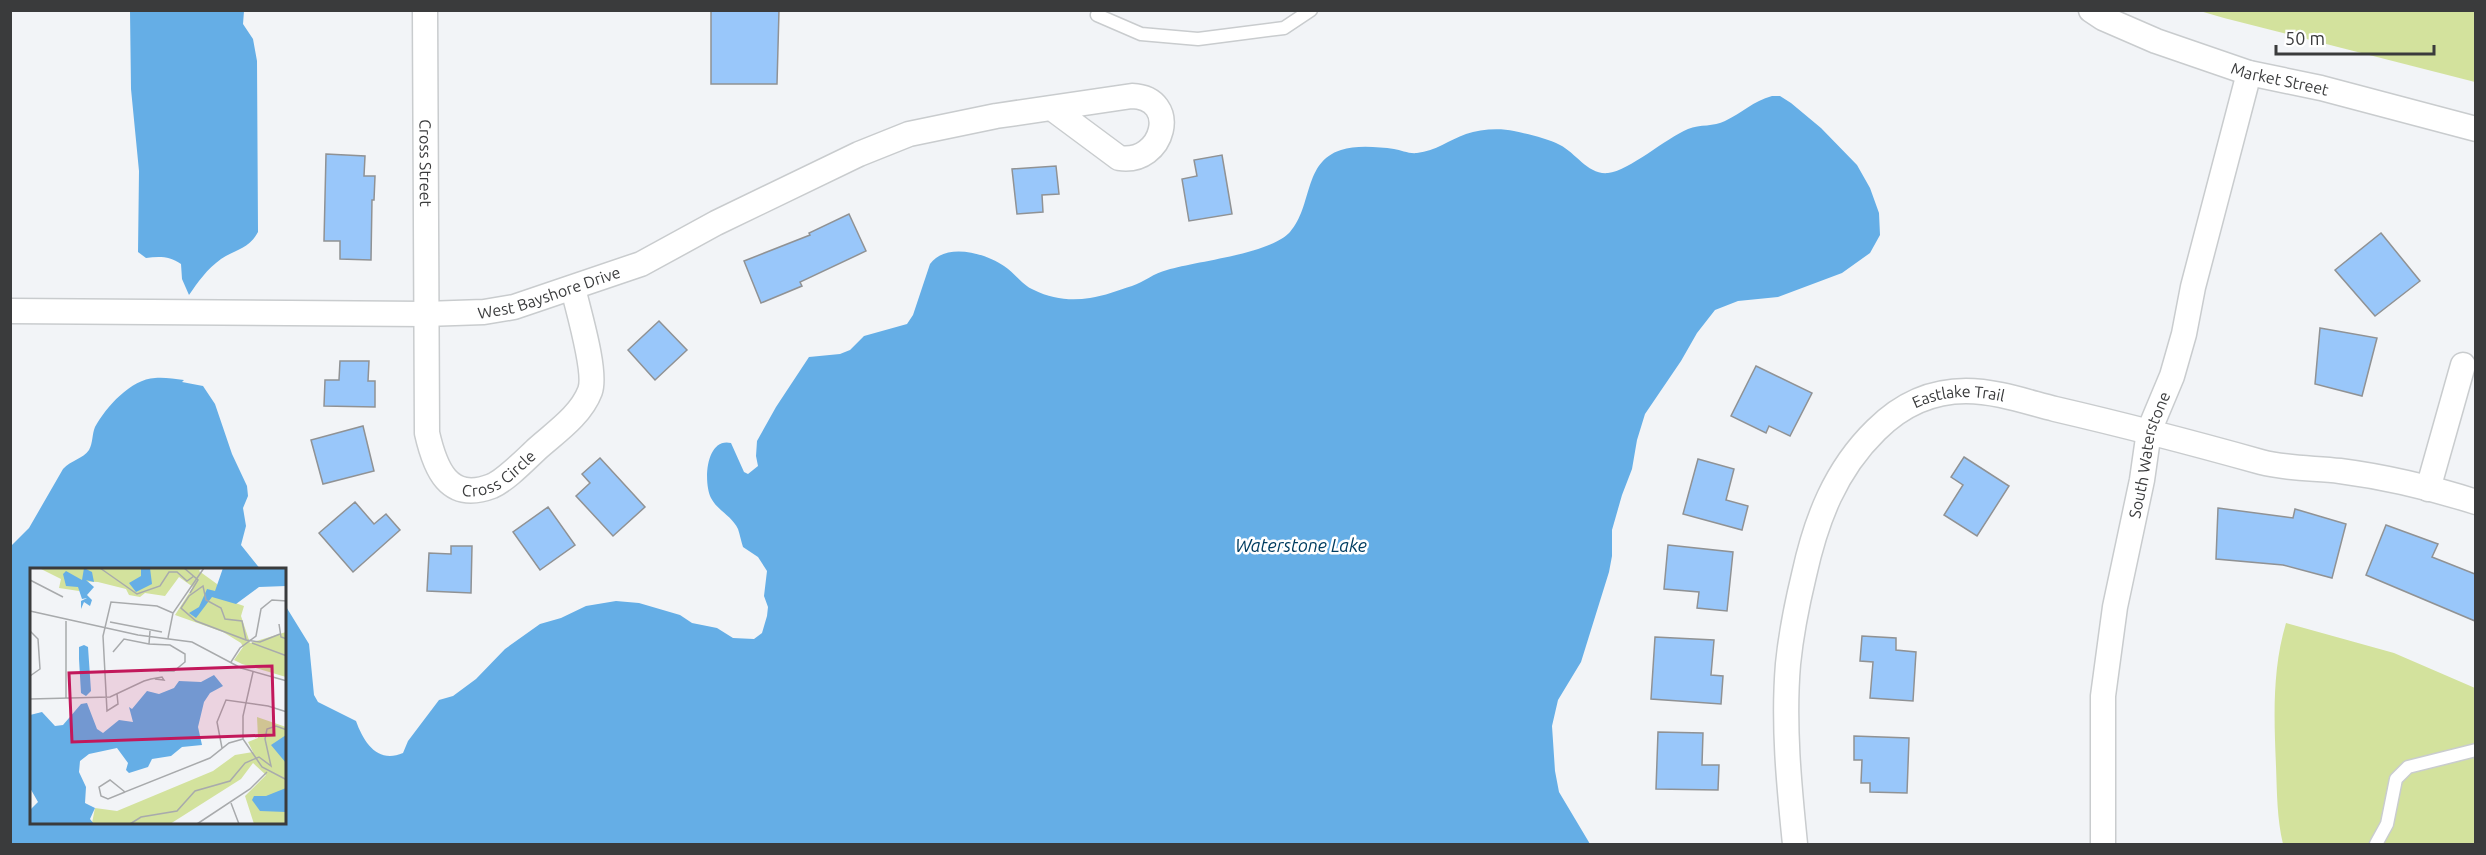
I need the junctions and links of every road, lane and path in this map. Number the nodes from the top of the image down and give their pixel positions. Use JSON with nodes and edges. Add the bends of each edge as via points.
{"nodes":[{"id":1,"x":424,"y":10,"type":"edge"},
{"id":2,"x":1311,"y":10,"type":"edge"},
{"id":3,"x":2091,"y":10,"type":"edge"},
{"id":4,"x":1097,"y":15,"type":"dead end"},
{"id":5,"x":2249,"y":73,"type":"junction"},
{"id":6,"x":1053,"y":110,"type":"dead end"},
{"id":7,"x":2475,"y":129,"type":"edge"},
{"id":8,"x":573,"y":288,"type":"junction"},
{"id":9,"x":10,"y":311,"type":"edge"},
{"id":10,"x":425,"y":314,"type":"junction"},
{"id":11,"x":2463,"y":365,"type":"dead end"},
{"id":12,"x":2149,"y":431,"type":"junction"},
{"id":13,"x":2428,"y":489,"type":"junction"},
{"id":14,"x":2475,"y":502,"type":"edge"},
{"id":15,"x":2475,"y":750,"type":"edge"},
{"id":16,"x":1795,"y":844,"type":"edge"},
{"id":17,"x":2103,"y":844,"type":"edge"},
{"id":18,"x":2376,"y":844,"type":"edge"}],
"edges":[{"from":1,"to":10,"type":"street","name":"Cross Street"},
{"from":2,"to":4,"type":"lane","via":[[1284,28],[1198,39],[1140,34]]},
{"from":3,"to":5,"type":"street","name":"Market Street","via":[[2156,41]]},
{"from":5,"to":7,"type":"street","name":"Market Street"},
{"from":5,"to":12,"type":"street","name":"South Waterstone","via":[[2184,334]]},
{"from":6,"to":8,"type":"street","name":"West Bayshore Drive","via":[[996,116],[909,134],[716,223],[641,264]]},
{"from":8,"to":10,"type":"street","name":"West Bayshore Drive","via":[[514,307]]},
{"from":8,"to":10,"type":"street","name":"Cross Circle","via":[[588,352],[591,389],[582,406],[557,431],[493,486],[467,491],[448,484],[434,462],[427,433]]},
{"from":9,"to":10,"type":"street","name":"West Bayshore Drive"},
{"from":11,"to":13,"type":"street"},
{"from":12,"to":13,"type":"street","name":"Eastlake Trail","via":[[2265,463],[2338,471]]},
{"from":12,"to":16,"type":"street","name":"Eastlake Trail","via":[[1967,391],[1910,403],[1866,439],[1828,494],[1796,613],[1786,706]]},
{"from":12,"to":17,"type":"street","name":"South Waterstone","via":[[2107,656],[2103,696]]},
{"from":13,"to":14,"type":"street","name":"Eastlake Trail"},
{"from":15,"to":18,"type":"lane","via":[[2408,767],[2396,779],[2387,824]]}]}
